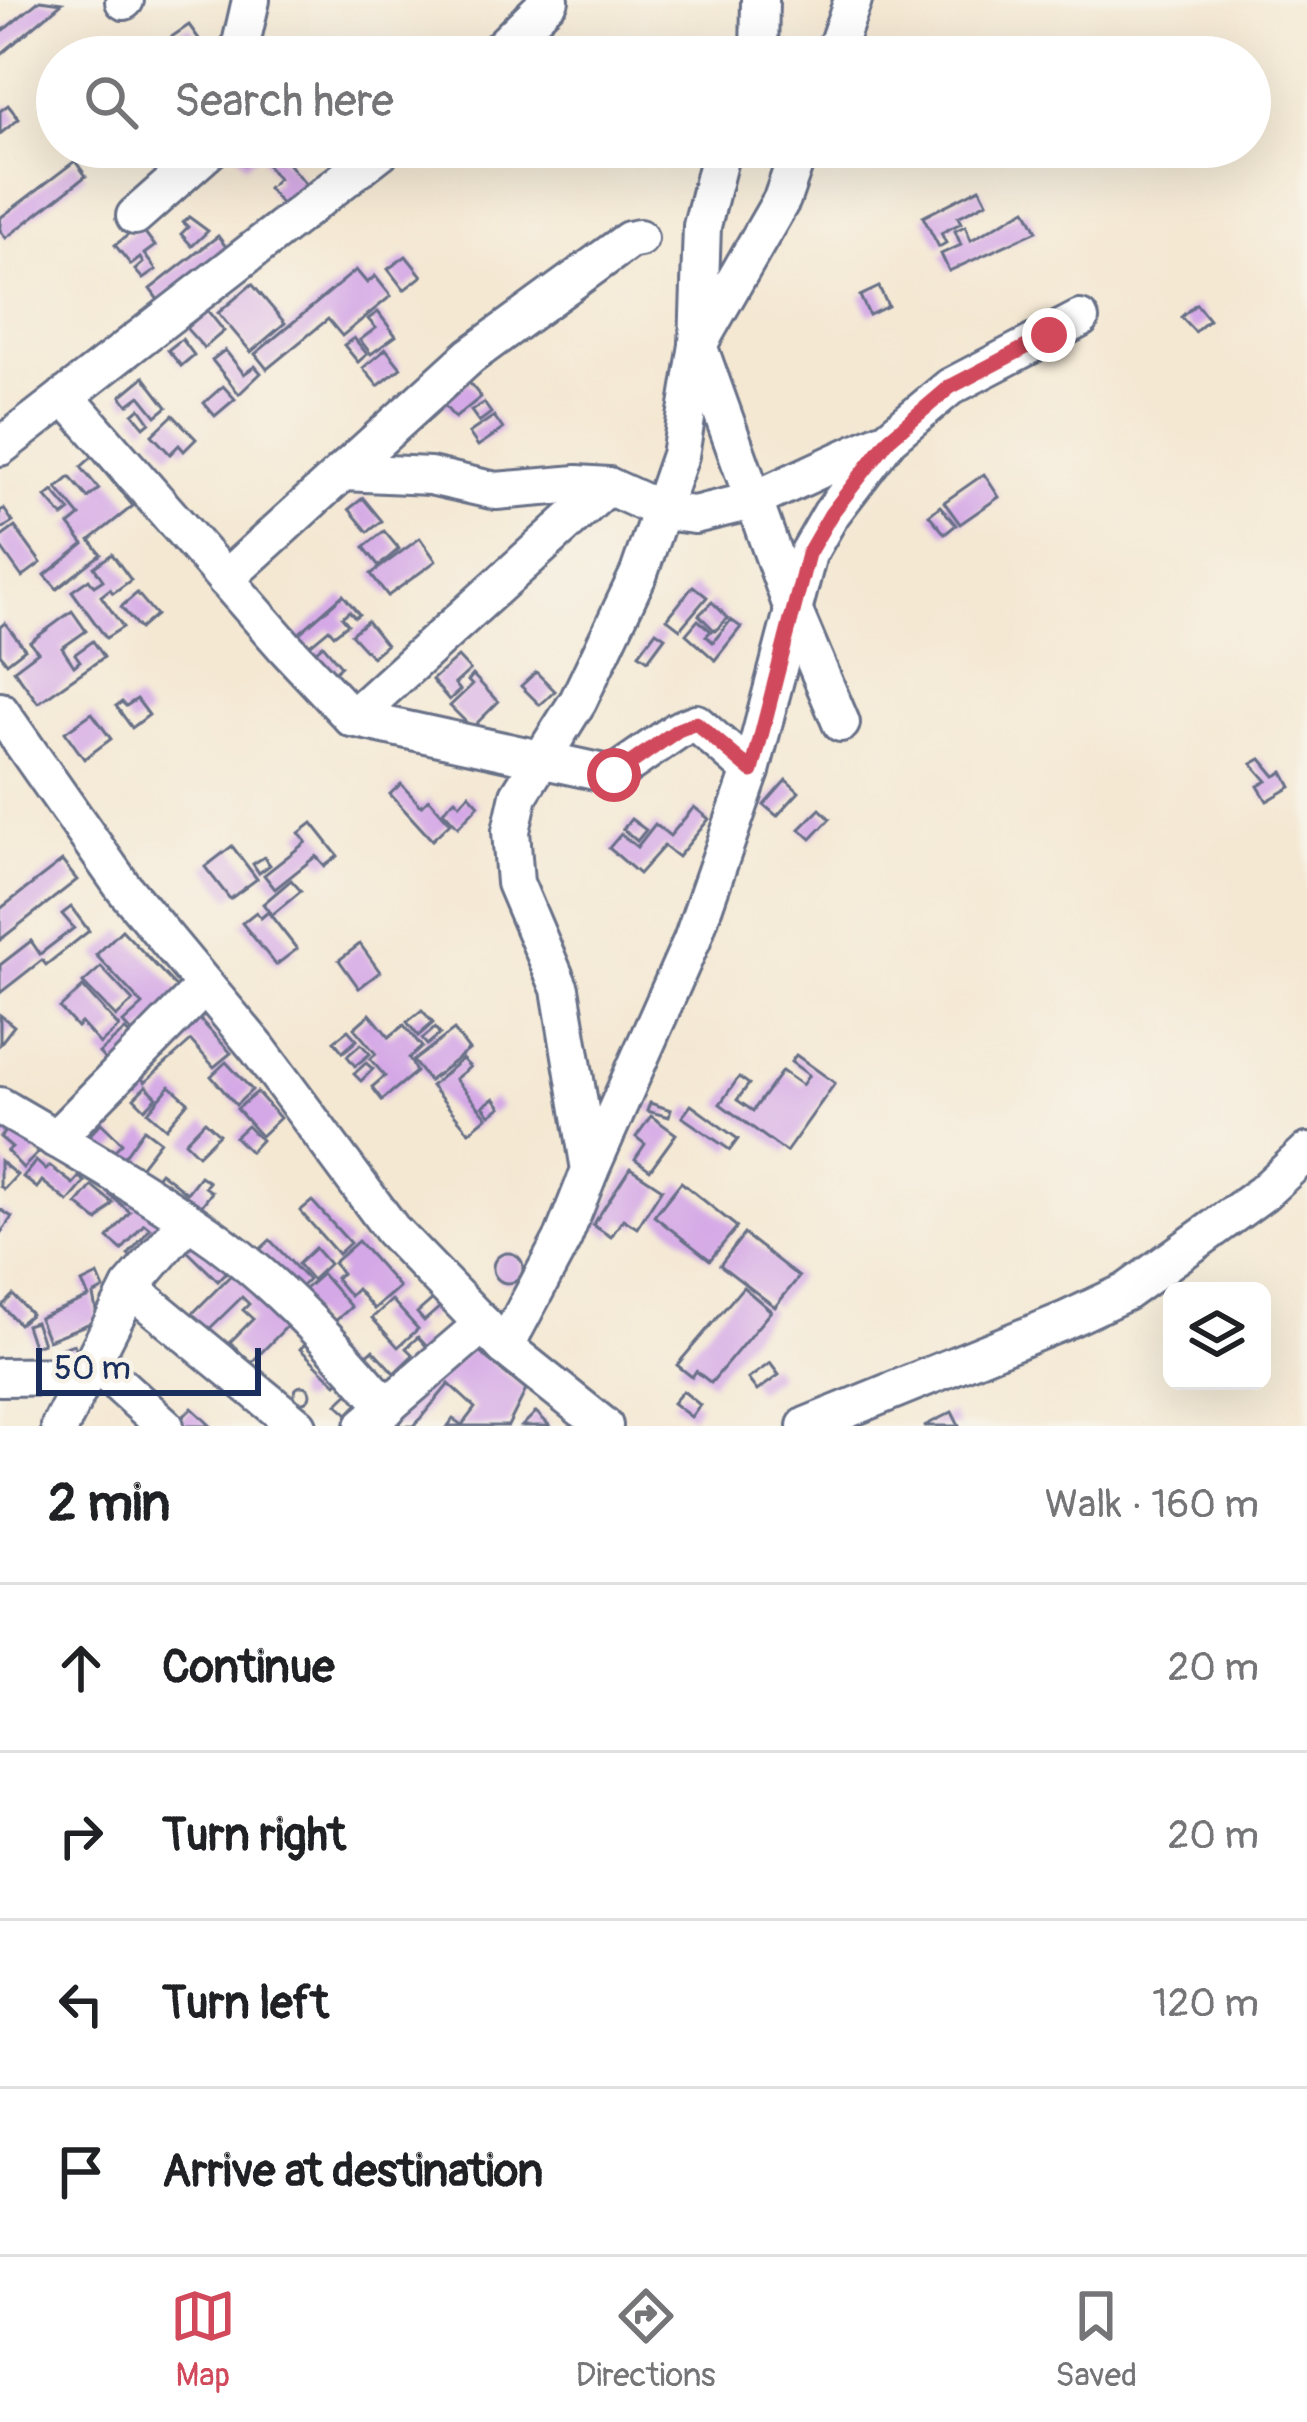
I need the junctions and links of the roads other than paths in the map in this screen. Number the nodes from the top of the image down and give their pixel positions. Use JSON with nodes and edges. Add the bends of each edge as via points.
{"nodes":[{"id":1,"x":251,"y":0,"type":"edge"},
{"id":2,"x":550,"y":0,"type":"edge"},
{"id":3,"x":760,"y":0,"type":"edge"},
{"id":4,"x":853,"y":0,"type":"edge"},
{"id":5,"x":243,"y":36,"type":"edge"},
{"id":6,"x":513,"y":36,"type":"edge"},
{"id":7,"x":759,"y":36,"type":"edge"},
{"id":8,"x":840,"y":36,"type":"edge"},
{"id":9,"x":189,"y":168,"type":"edge"},
{"id":10,"x":359,"y":168,"type":"edge"},
{"id":11,"x":717,"y":168,"type":"edge"},
{"id":12,"x":793,"y":168,"type":"edge"},
{"id":13,"x":135,"y":216,"type":"dead end"},
{"id":14,"x":639,"y":238,"type":"dead end"},
{"id":15,"x":1080,"y":319,"type":"dead end"},
{"id":16,"x":698,"y":345,"type":"junction"},
{"id":17,"x":65,"y":396,"type":"junction"},
{"id":18,"x":889,"y":439,"type":"junction"},
{"id":19,"x":0,"y":447,"type":"edge"},
{"id":20,"x":343,"y":472,"type":"junction"},
{"id":21,"x":608,"y":486,"type":"junction"},
{"id":22,"x":752,"y":501,"type":"junction"},
{"id":23,"x":663,"y":512,"type":"junction"},
{"id":24,"x":225,"y":579,"type":"junction"},
{"id":25,"x":792,"y":607,"type":"junction"},
{"id":26,"x":352,"y":718,"type":"junction"},
{"id":27,"x":841,"y":723,"type":"dead end"},
{"id":28,"x":7,"y":738,"type":"edge"},
{"id":29,"x":538,"y":760,"type":"junction"},
{"id":30,"x":752,"y":771,"type":"junction"},
{"id":31,"x":205,"y":986,"type":"junction"},
{"id":32,"x":0,"y":1106,"type":"edge"},
{"id":33,"x":55,"y":1138,"type":"junction"},
{"id":34,"x":1307,"y":1152,"type":"edge"},
{"id":35,"x":590,"y":1170,"type":"junction"},
{"id":36,"x":187,"y":1221,"type":"junction"},
{"id":37,"x":130,"y":1288,"type":"junction"},
{"id":38,"x":494,"y":1336,"type":"junction"},
{"id":39,"x":89,"y":1368,"type":"junction"},
{"id":40,"x":0,"y":1377,"type":"edge"},
{"id":41,"x":376,"y":1417,"type":"edge"},
{"id":42,"x":60,"y":1426,"type":"edge"},
{"id":43,"x":165,"y":1426,"type":"edge"},
{"id":44,"x":298,"y":1426,"type":"edge"},
{"id":45,"x":604,"y":1426,"type":"edge"},
{"id":46,"x":806,"y":1426,"type":"edge"}],
"edges":[{"from":1,"to":5,"type":"street"},
{"from":2,"to":6,"type":"street"},
{"from":3,"to":7,"type":"street"},
{"from":4,"to":8,"type":"street"},
{"from":9,"to":13,"type":"street"},
{"from":10,"to":17,"type":"street"},
{"from":11,"to":16,"type":"street","via":[[702,226]]},
{"from":12,"to":16,"type":"street"},
{"from":14,"to":20,"type":"street","via":[[470,356]]},
{"from":15,"to":18,"type":"street","via":[[950,387]]},
{"from":16,"to":22,"type":"street"},
{"from":16,"to":23,"type":"street"},
{"from":17,"to":19,"type":"street"},
{"from":17,"to":24,"type":"street"},
{"from":18,"to":22,"type":"street"},
{"from":18,"to":25,"type":"street","via":[[831,514]]},
{"from":20,"to":21,"type":"street","via":[[430,476],[496,491]]},
{"from":20,"to":24,"type":"street"},
{"from":21,"to":23,"type":"street"},
{"from":21,"to":26,"type":"street"},
{"from":22,"to":23,"type":"street"},
{"from":22,"to":25,"type":"street"},
{"from":23,"to":29,"type":"street","via":[[578,701]]},
{"from":24,"to":26,"type":"street"},
{"from":25,"to":27,"type":"street"},
{"from":25,"to":30,"type":"street"},
{"from":26,"to":29,"type":"street"},
{"from":28,"to":31,"type":"street"},
{"from":29,"to":30,"type":"street","via":[[614,775],[696,723]]},
{"from":29,"to":35,"type":"street","via":[[511,832],[514,883],[560,989]]},
{"from":30,"to":35,"type":"street","via":[[692,940]]},
{"from":31,"to":33,"type":"street"},
{"from":31,"to":38,"type":"street","via":[[392,1230]]},
{"from":32,"to":33,"type":"street"},
{"from":33,"to":36,"type":"street"},
{"from":34,"to":46,"type":"street","via":[[1126,1292]]},
{"from":35,"to":38,"type":"street","via":[[563,1238]]},
{"from":36,"to":37,"type":"street"},
{"from":36,"to":41,"type":"street","via":[[272,1286],[345,1357]]},
{"from":37,"to":39,"type":"street"},
{"from":37,"to":44,"type":"street"},
{"from":38,"to":41,"type":"street"},
{"from":38,"to":45,"type":"street"},
{"from":39,"to":40,"type":"street"},
{"from":39,"to":42,"type":"street"},
{"from":39,"to":43,"type":"street"}]}
